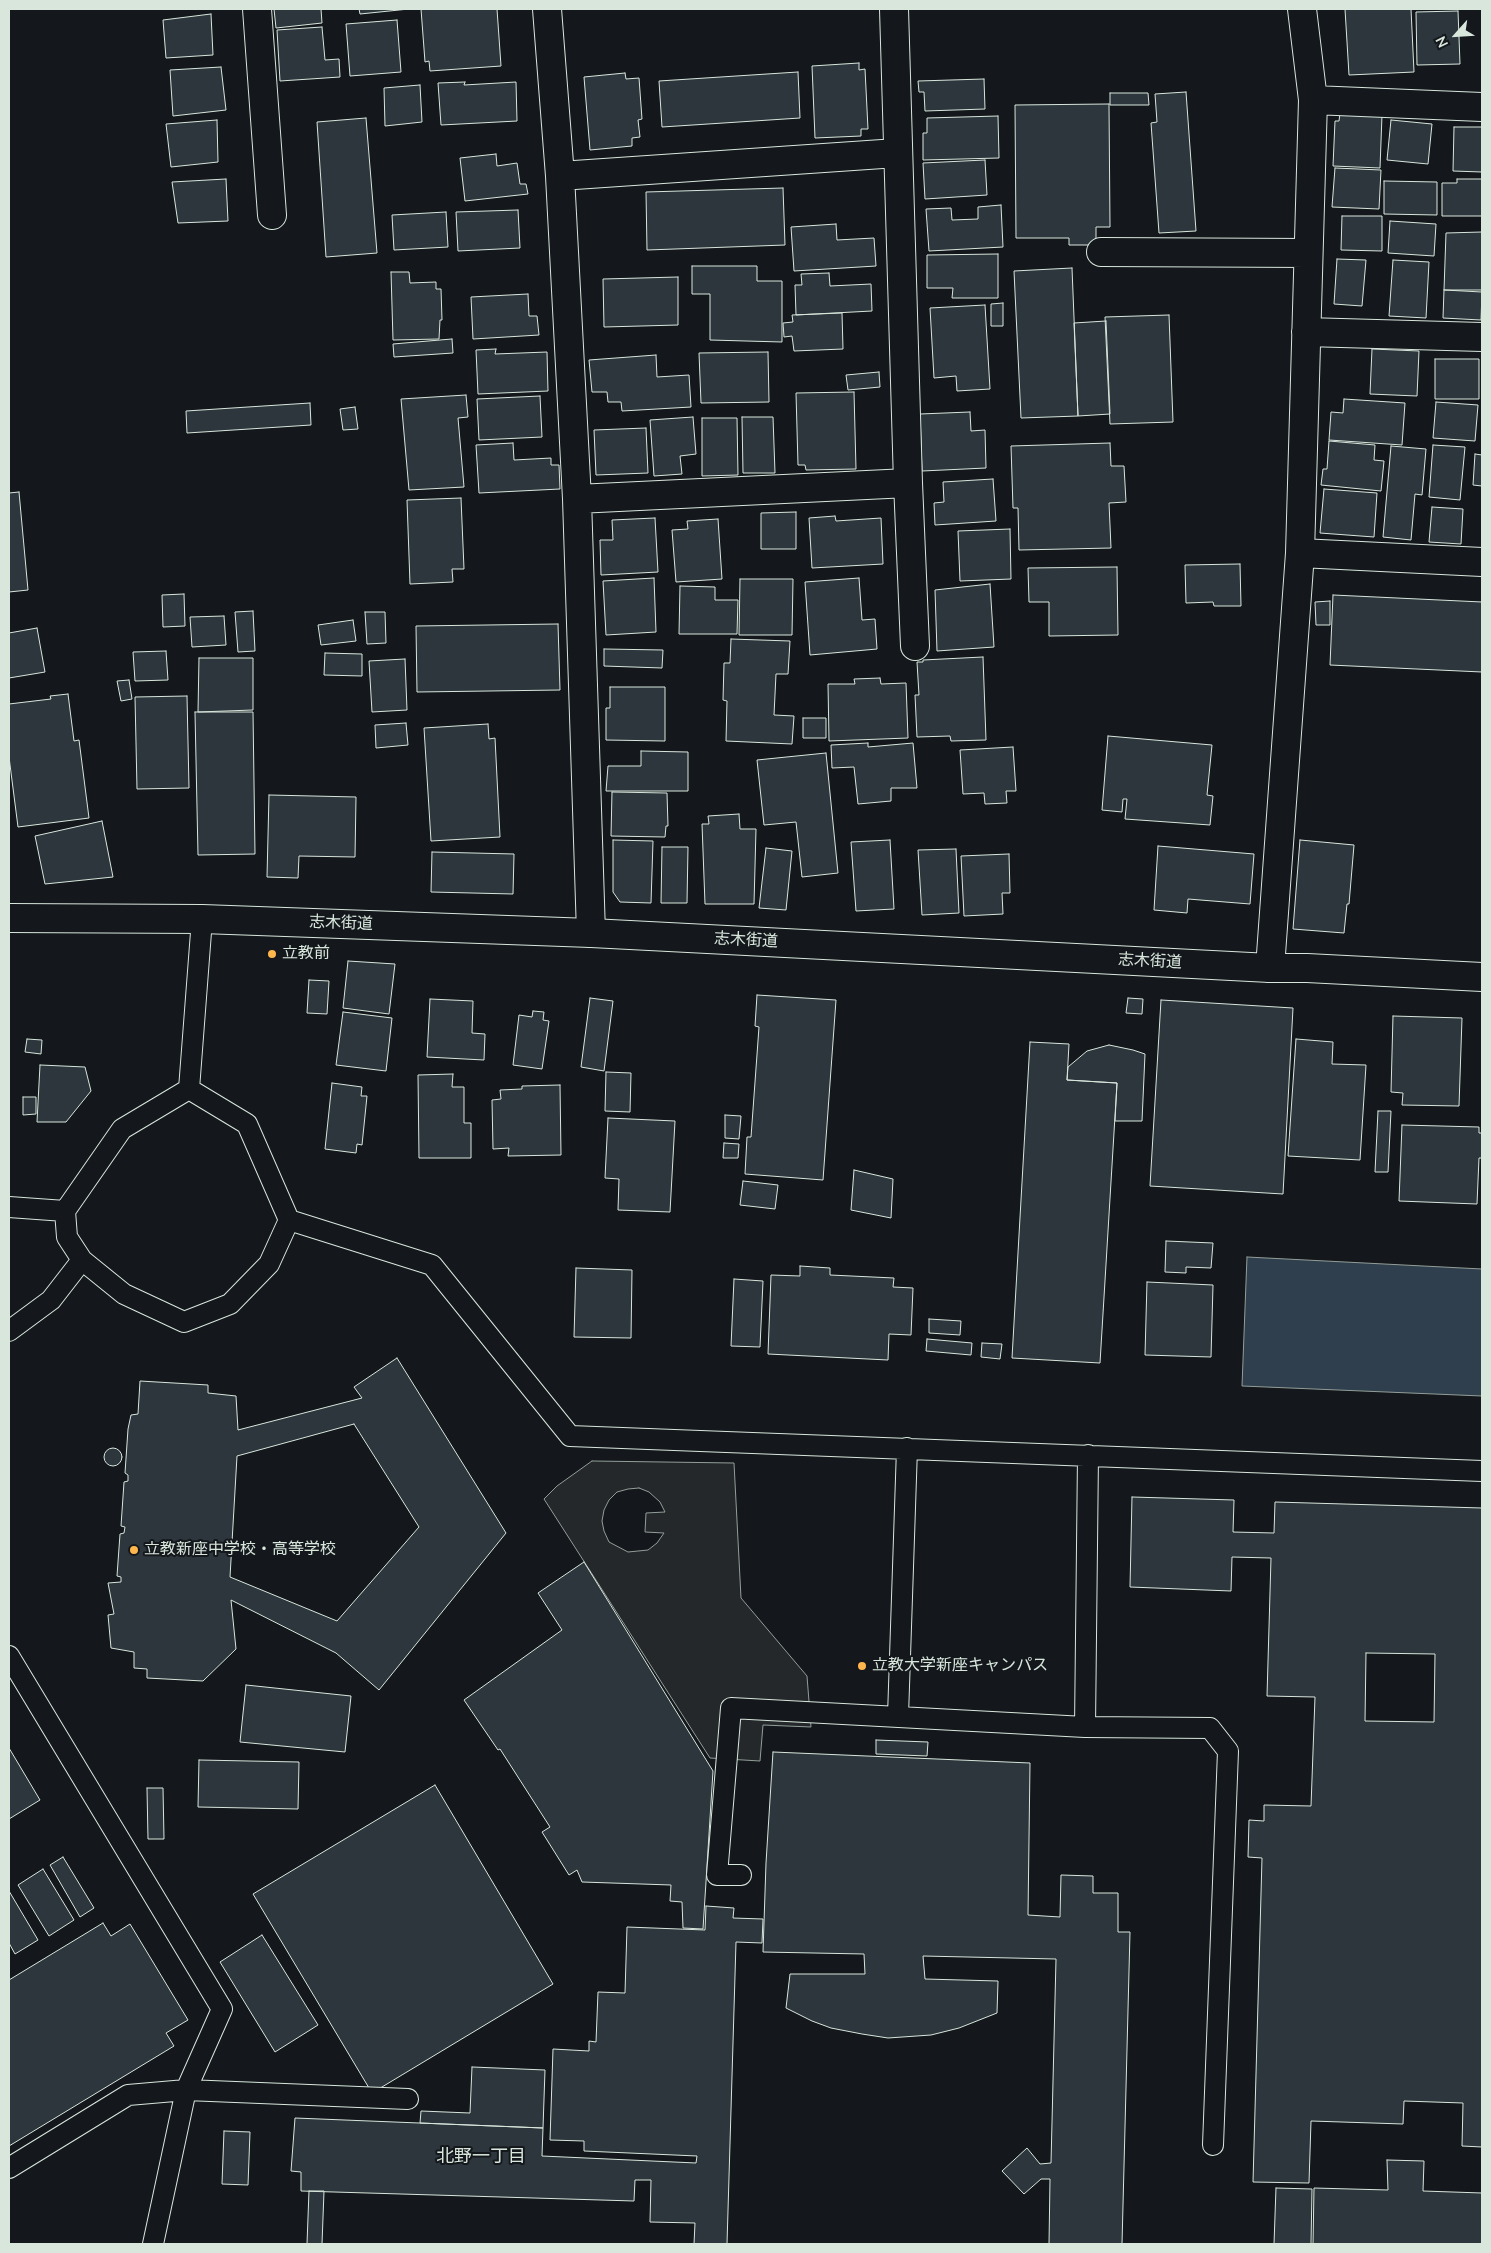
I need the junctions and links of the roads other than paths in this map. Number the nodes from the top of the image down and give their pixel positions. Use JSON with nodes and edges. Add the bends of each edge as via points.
{"nodes":[{"id":1,"x":256,"y":9,"type":"edge"},
{"id":2,"x":548,"y":9,"type":"edge"},
{"id":3,"x":894,"y":9,"type":"edge"},
{"id":4,"x":1302,"y":9,"type":"edge"},
{"id":5,"x":1313,"y":100,"type":"junction"},
{"id":6,"x":1482,"y":107,"type":"edge"},
{"id":7,"x":898,"y":153,"type":"junction"},
{"id":8,"x":560,"y":176,"type":"junction"},
{"id":9,"x":272,"y":215,"type":"dead end"},
{"id":10,"x":1101,"y":252,"type":"dead end"},
{"id":11,"x":1308,"y":254,"type":"junction"},
{"id":12,"x":1306,"y":332,"type":"junction"},
{"id":13,"x":1482,"y":337,"type":"edge"},
{"id":14,"x":908,"y":483,"type":"junction"},
{"id":15,"x":577,"y":499,"type":"junction"},
{"id":16,"x":1300,"y":554,"type":"junction"},
{"id":17,"x":1482,"y":562,"type":"edge"},
{"id":18,"x":915,"y":646,"type":"dead end"},
{"id":19,"x":9,"y":918,"type":"edge"},
{"id":20,"x":202,"y":919,"type":"junction"},
{"id":21,"x":591,"y":933,"type":"junction"},
{"id":22,"x":1270,"y":968,"type":"junction"},
{"id":23,"x":1482,"y":977,"type":"edge"},
{"id":24,"x":190,"y":1089,"type":"junction"},
{"id":25,"x":9,"y":1207,"type":"edge"},
{"id":26,"x":65,"y":1210,"type":"junction"},
{"id":27,"x":289,"y":1220,"type":"junction"},
{"id":28,"x":82,"y":1260,"type":"junction"},
{"id":29,"x":9,"y":1331,"type":"edge"},
{"id":30,"x":907,"y":1448,"type":"junction"},
{"id":31,"x":1088,"y":1456,"type":"junction"},
{"id":32,"x":1482,"y":1471,"type":"edge"},
{"id":33,"x":9,"y":1656,"type":"edge"},
{"id":34,"x":898,"y":1716,"type":"junction"},
{"id":35,"x":1085,"y":1727,"type":"junction"},
{"id":36,"x":741,"y":1875,"type":"dead end"},
{"id":37,"x":186,"y":2090,"type":"junction"},
{"id":38,"x":408,"y":2099,"type":"dead end"},
{"id":39,"x":1213,"y":2144,"type":"dead end"},
{"id":40,"x":9,"y":2168,"type":"edge"},
{"id":41,"x":153,"y":2244,"type":"edge"}],
"edges":[{"from":1,"to":9,"type":"street"},
{"from":2,"to":8,"type":"street"},
{"from":3,"to":7,"type":"street"},
{"from":4,"to":5,"type":"street"},
{"from":5,"to":6,"type":"street"},
{"from":5,"to":11,"type":"street"},
{"from":7,"to":8,"type":"street"},
{"from":7,"to":14,"type":"street"},
{"from":8,"to":15,"type":"street"},
{"from":10,"to":11,"type":"street"},
{"from":11,"to":12,"type":"street"},
{"from":12,"to":13,"type":"street"},
{"from":12,"to":16,"type":"street"},
{"from":14,"to":15,"type":"street"},
{"from":14,"to":18,"type":"street"},
{"from":15,"to":21,"type":"street"},
{"from":16,"to":17,"type":"street"},
{"from":16,"to":22,"type":"street"},
{"from":19,"to":20,"type":"street","name":"志木街道"},
{"from":20,"to":21,"type":"street","name":"志木街道"},
{"from":20,"to":24,"type":"lane"},
{"from":21,"to":22,"type":"street","name":"志木街道"},
{"from":22,"to":23,"type":"street","name":"志木街道"},
{"from":24,"to":26,"type":"lane","via":[[122,1129]]},
{"from":24,"to":27,"type":"lane","via":[[247,1124]]},
{"from":25,"to":26,"type":"lane"},
{"from":26,"to":28,"type":"lane","via":[[68,1237]]},
{"from":27,"to":28,"type":"lane","via":[[269,1264],[230,1304],[184,1322],[124,1294]]},
{"from":27,"to":30,"type":"lane","via":[[432,1265],[570,1436]]},
{"from":28,"to":29,"type":"lane","via":[[51,1300]]},
{"from":30,"to":31,"type":"lane"},
{"from":30,"to":34,"type":"lane"},
{"from":31,"to":32,"type":"lane"},
{"from":31,"to":35,"type":"lane"},
{"from":33,"to":37,"type":"lane","via":[[222,2009]]},
{"from":34,"to":35,"type":"lane"},
{"from":34,"to":36,"type":"lane","via":[[731,1708],[717,1875]]},
{"from":35,"to":39,"type":"lane","via":[[1210,1728],[1228,1751]]},
{"from":37,"to":38,"type":"lane"},
{"from":37,"to":40,"type":"lane","via":[[128,2095]]},
{"from":37,"to":41,"type":"lane"}]}
